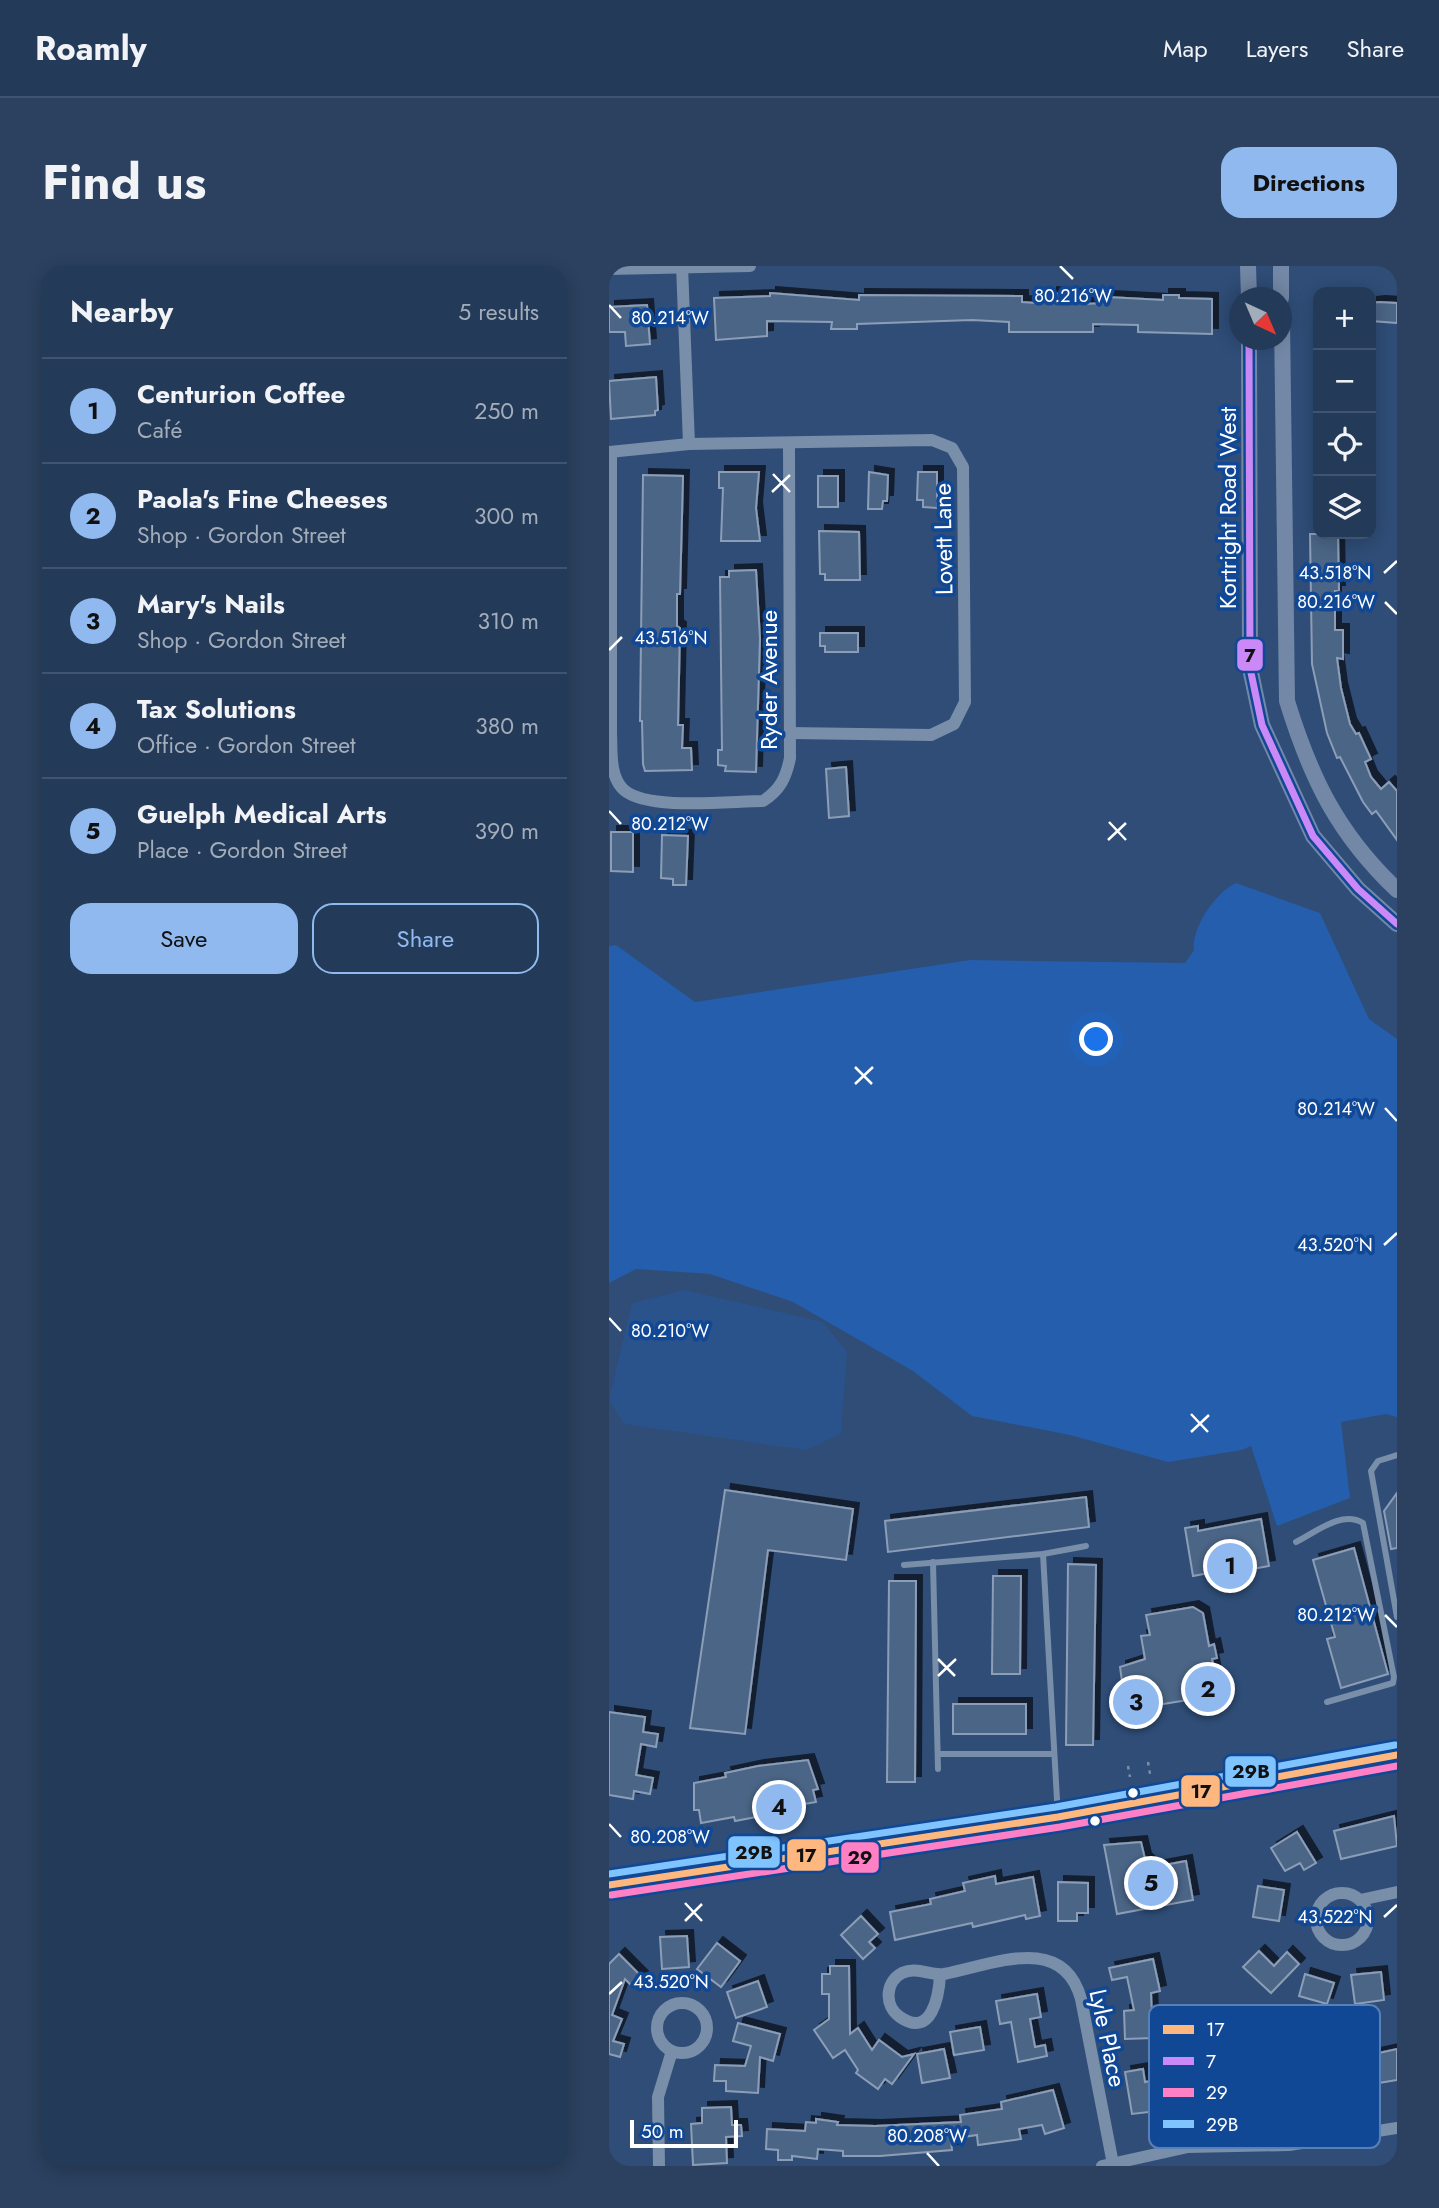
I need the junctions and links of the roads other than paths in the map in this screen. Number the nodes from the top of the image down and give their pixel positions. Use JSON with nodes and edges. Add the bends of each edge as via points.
{"nodes":[{"id":1,"x":750,"y":266,"type":"edge"},
{"id":2,"x":1248,"y":266,"type":"edge"},
{"id":3,"x":1281,"y":266,"type":"edge"},
{"id":4,"x":683,"y":267,"type":"edge"},
{"id":5,"x":609,"y":270,"type":"edge"},
{"id":6,"x":1248,"y":287,"type":"edge"},
{"id":7,"x":1281,"y":287,"type":"edge"},
{"id":8,"x":1249,"y":350,"type":"edge"},
{"id":9,"x":1282,"y":350,"type":"edge"},
{"id":10,"x":689,"y":444,"type":"junction"},
{"id":11,"x":789,"y":444,"type":"junction"},
{"id":12,"x":610,"y":452,"type":"edge"},
{"id":13,"x":610,"y":733,"type":"edge"},
{"id":14,"x":789,"y":733,"type":"junction"},
{"id":15,"x":1397,"y":890,"type":"edge"},
{"id":16,"x":1397,"y":924,"type":"edge"},
{"id":17,"x":1397,"y":1455,"type":"edge"},
{"id":18,"x":1296,"y":1542,"type":"dead end"},
{"id":19,"x":1086,"y":1546,"type":"dead end"},
{"id":20,"x":1043,"y":1554,"type":"junction"},
{"id":21,"x":933,"y":1562,"type":"junction"},
{"id":22,"x":904,"y":1565,"type":"dead end"},
{"id":23,"x":1397,"y":1617,"type":"edge"},
{"id":24,"x":1327,"y":1702,"type":"dead end"},
{"id":25,"x":939,"y":1754,"type":"junction"},
{"id":26,"x":1053,"y":1754,"type":"junction"},
{"id":27,"x":1397,"y":1755,"type":"edge"},
{"id":28,"x":938,"y":1769,"type":"dead end"},
{"id":29,"x":1058,"y":1817,"type":"junction"},
{"id":30,"x":609,"y":1885,"type":"edge"},
{"id":31,"x":1397,"y":1892,"type":"edge"},
{"id":32,"x":1360,"y":1900,"type":"junction"},
{"id":33,"x":940,"y":1975,"type":"junction"},
{"id":34,"x":672,"y":2051,"type":"junction"},
{"id":35,"x":1184,"y":2148,"type":"edge"},
{"id":36,"x":1108,"y":2165,"type":"edge"},
{"id":37,"x":659,"y":2166,"type":"edge"}],
"edges":[{"from":1,"to":4,"type":"street"},
{"from":2,"to":6,"type":"street"},
{"from":3,"to":7,"type":"street"},
{"from":4,"to":5,"type":"street"},
{"from":4,"to":10,"type":"street"},
{"from":8,"to":16,"type":"street","name":"Kortright Road West","via":[[1250,668],[1262,725],[1313,836],[1358,889]]},
{"from":9,"to":15,"type":"street","via":[[1287,701],[1300,743],[1339,826]]},
{"from":10,"to":11,"type":"street","name":"Lovett Lane"},
{"from":10,"to":12,"type":"street","name":"Lovett Lane"},
{"from":11,"to":14,"type":"street","name":"Ryder Avenue"},
{"from":11,"to":14,"type":"street","name":"Lovett Lane","via":[[932,440],[951,449],[963,467],[965,702],[954,724],[931,735]]},
{"from":12,"to":13,"type":"street","name":"Ryder Avenue"},
{"from":13,"to":14,"type":"street","name":"Ryder Avenue","via":[[615,776],[623,790],[646,800],[677,801],[763,801],[775,794],[786,778]]},
{"from":17,"to":23,"type":"lane","via":[[1378,1461],[1371,1471]]},
{"from":18,"to":24,"type":"lane","via":[[1342,1518],[1363,1523],[1394,1677],[1393,1683]]},
{"from":19,"to":20,"type":"lane"},
{"from":20,"to":21,"type":"lane"},
{"from":20,"to":26,"type":"lane"},
{"from":21,"to":22,"type":"lane"},
{"from":21,"to":25,"type":"lane"},
{"from":25,"to":26,"type":"lane"},
{"from":25,"to":28,"type":"lane"},
{"from":26,"to":29,"type":"lane"},
{"from":27,"to":29,"type":"street"},
{"from":29,"to":30,"type":"street"},
{"from":31,"to":32,"type":"street"},
{"from":32,"to":32,"type":"street","via":[[1368,1924],[1359,1939],[1342,1945],[1326,1939],[1316,1917],[1323,1902],[1345,1893]]},
{"from":33,"to":33,"type":"street","name":"Lyle Place","via":[[937,2004],[928,2016],[905,2020],[892,2010],[888,1994],[895,1978],[911,1971]]},
{"from":33,"to":36,"type":"street","name":"Lyle Place","via":[[1032,1956],[1055,1962],[1072,1977],[1081,1999]]},
{"from":34,"to":34,"type":"street","via":[[657,2032],[660,2017],[679,2003],[695,2006],[705,2019],[705,2035],[689,2052]]},
{"from":34,"to":37,"type":"street","via":[[658,2097]]},
{"from":35,"to":36,"type":"street"}]}
